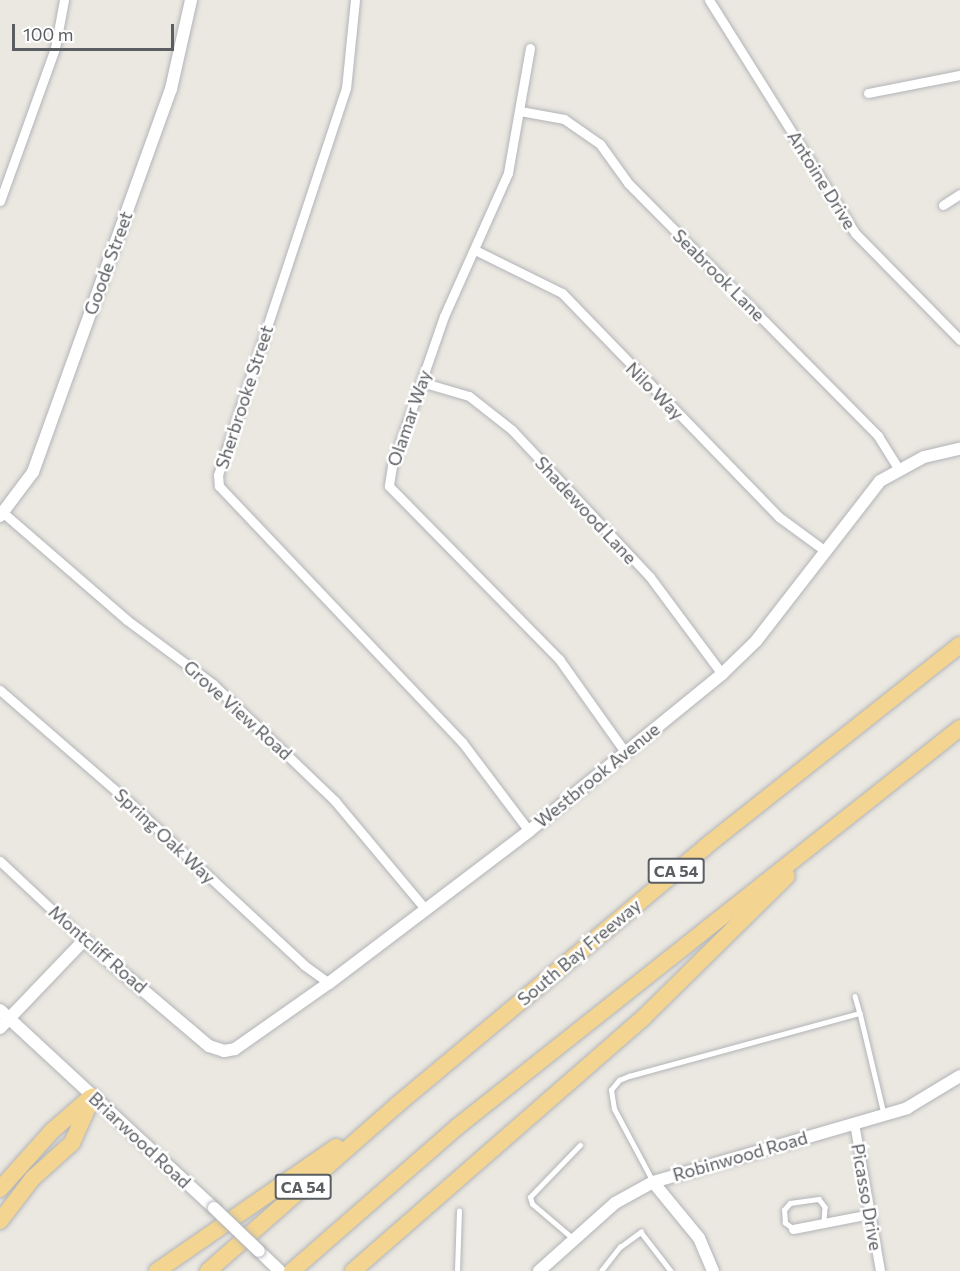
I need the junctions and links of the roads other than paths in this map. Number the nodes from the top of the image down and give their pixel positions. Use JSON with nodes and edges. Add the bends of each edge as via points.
{"nodes":[{"id":1,"x":64,"y":0,"type":"edge"},
{"id":2,"x":191,"y":0,"type":"edge"},
{"id":3,"x":355,"y":0,"type":"edge"},
{"id":4,"x":709,"y":0,"type":"edge"},
{"id":5,"x":530,"y":48,"type":"dead end"},
{"id":6,"x":960,"y":75,"type":"edge"},
{"id":7,"x":868,"y":93,"type":"dead end"},
{"id":8,"x":520,"y":111,"type":"junction"},
{"id":9,"x":960,"y":194,"type":"edge"},
{"id":10,"x":0,"y":201,"type":"edge"},
{"id":11,"x":943,"y":205,"type":"dead end"},
{"id":12,"x":475,"y":250,"type":"junction"},
{"id":13,"x":960,"y":340,"type":"edge"},
{"id":14,"x":422,"y":382,"type":"junction"},
{"id":15,"x":960,"y":448,"type":"edge"},
{"id":16,"x":899,"y":470,"type":"junction"},
{"id":17,"x":1,"y":513,"type":"edge"},
{"id":18,"x":824,"y":550,"type":"junction"},
{"id":19,"x":960,"y":645,"type":"edge"},
{"id":20,"x":722,"y":674,"type":"junction"},
{"id":21,"x":0,"y":690,"type":"edge"},
{"id":22,"x":960,"y":728,"type":"edge"},
{"id":23,"x":625,"y":752,"type":"junction"},
{"id":24,"x":852,"y":812,"type":"junction"},
{"id":25,"x":529,"y":831,"type":"junction"},
{"id":26,"x":0,"y":861,"type":"edge"},
{"id":27,"x":426,"y":910,"type":"junction"},
{"id":28,"x":84,"y":940,"type":"junction"},
{"id":29,"x":329,"y":983,"type":"junction"},
{"id":30,"x":855,"y":996,"type":"dead end"},
{"id":31,"x":860,"y":1013,"type":"junction"},
{"id":32,"x":3,"y":1018,"type":"edge"},
{"id":33,"x":198,"y":1034,"type":"joint"},
{"id":34,"x":960,"y":1076,"type":"edge"},
{"id":35,"x":93,"y":1096,"type":"junction"},
{"id":36,"x":398,"y":1104,"type":"junction"},
{"id":37,"x":884,"y":1114,"type":"junction"},
{"id":38,"x":854,"y":1123,"type":"junction"},
{"id":39,"x":580,"y":1144,"type":"dead end"},
{"id":40,"x":653,"y":1182,"type":"junction"},
{"id":41,"x":0,"y":1189,"type":"edge"},
{"id":42,"x":459,"y":1211,"type":"dead end"},
{"id":43,"x":870,"y":1214,"type":"junction"},
{"id":44,"x":0,"y":1221,"type":"edge"},
{"id":45,"x":824,"y":1223,"type":"junction"},
{"id":46,"x":793,"y":1229,"type":"joint"},
{"id":47,"x":572,"y":1238,"type":"junction"},
{"id":48,"x":157,"y":1271,"type":"edge"},
{"id":49,"x":208,"y":1271,"type":"edge"},
{"id":50,"x":280,"y":1271,"type":"edge"},
{"id":51,"x":292,"y":1271,"type":"edge"},
{"id":52,"x":353,"y":1271,"type":"edge"},
{"id":53,"x":457,"y":1271,"type":"edge"},
{"id":54,"x":540,"y":1271,"type":"edge"},
{"id":55,"x":601,"y":1271,"type":"edge"},
{"id":56,"x":671,"y":1271,"type":"edge"},
{"id":57,"x":713,"y":1271,"type":"edge"},
{"id":58,"x":880,"y":1271,"type":"edge"}],
"edges":[{"from":1,"to":10,"type":"street","via":[[51,61]]},
{"from":2,"to":17,"type":"street","name":"Goode Street","via":[[171,89],[33,472]]},
{"from":3,"to":25,"type":"street","name":"Sherbrooke Street","via":[[346,88],[218,475],[219,486],[462,742]]},
{"from":4,"to":13,"type":"street","name":"Antoine Drive","via":[[855,233]]},
{"from":5,"to":8,"type":"street","name":"Olamar Way"},
{"from":6,"to":7,"type":"street"},
{"from":8,"to":12,"type":"street","name":"Olamar Way","via":[[508,173]]},
{"from":8,"to":16,"type":"street","name":"Seabrook Lane","via":[[564,119],[600,144],[628,183],[878,435]]},
{"from":9,"to":11,"type":"street"},
{"from":12,"to":14,"type":"street","name":"Olamar Way","via":[[444,316]]},
{"from":12,"to":18,"type":"street","name":"Nilo Way","via":[[551,284],[562,293],[780,517]]},
{"from":14,"to":20,"type":"street","name":"Shadewood Lane","via":[[469,396],[512,430],[650,577]]},
{"from":14,"to":23,"type":"street","name":"Olamar Way","via":[[392,466],[389,486],[560,659]]},
{"from":15,"to":16,"type":"street","name":"Westbrook Avenue","via":[[924,457]]},
{"from":16,"to":18,"type":"street","name":"Westbrook Avenue","via":[[880,481]]},
{"from":17,"to":27,"type":"street","name":"Grove View Road","via":[[127,620],[213,684],[341,807]]},
{"from":18,"to":20,"type":"street","name":"Westbrook Avenue","via":[[756,641]]},
{"from":19,"to":36,"type":"highway","name":"South Bay Freeway","number":"CA 54","via":[[722,833]]},
{"from":20,"to":23,"type":"street","name":"Westbrook Avenue"},
{"from":21,"to":29,"type":"street","name":"Spring Oak Way","via":[[304,965]]},
{"from":22,"to":24,"type":"highway"},
{"from":23,"to":25,"type":"street","name":"Westbrook Avenue"},
{"from":24,"to":51,"type":"highway","via":[[457,1127]]},
{"from":24,"to":52,"type":"highway","via":[[643,1018]]},
{"from":25,"to":27,"type":"street","name":"Westbrook Avenue"},
{"from":26,"to":28,"type":"street","name":"Montcliff Road"},
{"from":27,"to":29,"type":"street","name":"Westbrook Avenue"},
{"from":28,"to":32,"type":"street"},
{"from":28,"to":33,"type":"street","name":"Montcliff Road"},
{"from":29,"to":33,"type":"street","name":"Westbrook Avenue","via":[[235,1049],[224,1051],[209,1046]]},
{"from":30,"to":31,"type":"lane"},
{"from":31,"to":37,"type":"lane"},
{"from":31,"to":40,"type":"lane","via":[[619,1080],[611,1090],[614,1109]]},
{"from":32,"to":35,"type":"street","name":"Briarwood Road"},
{"from":34,"to":37,"type":"street","name":"Robinwood Road","via":[[917,1103]]},
{"from":35,"to":41,"type":"highway","via":[[53,1130]]},
{"from":35,"to":44,"type":"highway","via":[[72,1143],[33,1178]]},
{"from":35,"to":50,"type":"street","name":"Briarwood Road","bridge":true},
{"from":36,"to":48,"type":"highway"},
{"from":36,"to":49,"type":"highway","name":"South Bay Freeway","number":"CA 54"},
{"from":37,"to":38,"type":"street","name":"Robinwood Road"},
{"from":38,"to":40,"type":"street","name":"Robinwood Road"},
{"from":38,"to":43,"type":"street","name":"Picasso Drive"},
{"from":39,"to":47,"type":"lane","via":[[530,1197],[532,1204]]},
{"from":40,"to":47,"type":"street","name":"Robinwood Road","via":[[615,1203]]},
{"from":40,"to":57,"type":"street","via":[[699,1238]]},
{"from":42,"to":53,"type":"lane"},
{"from":43,"to":45,"type":"street"},
{"from":43,"to":58,"type":"street","name":"Picasso Drive"},
{"from":45,"to":46,"type":"street"},
{"from":45,"to":46,"type":"lane","via":[[825,1207],[819,1198],[790,1203],[784,1210],[785,1223]]},
{"from":47,"to":54,"type":"street","name":"Robinwood Road"},
{"from":55,"to":56,"type":"lane","via":[[620,1247],[641,1232]]}]}
